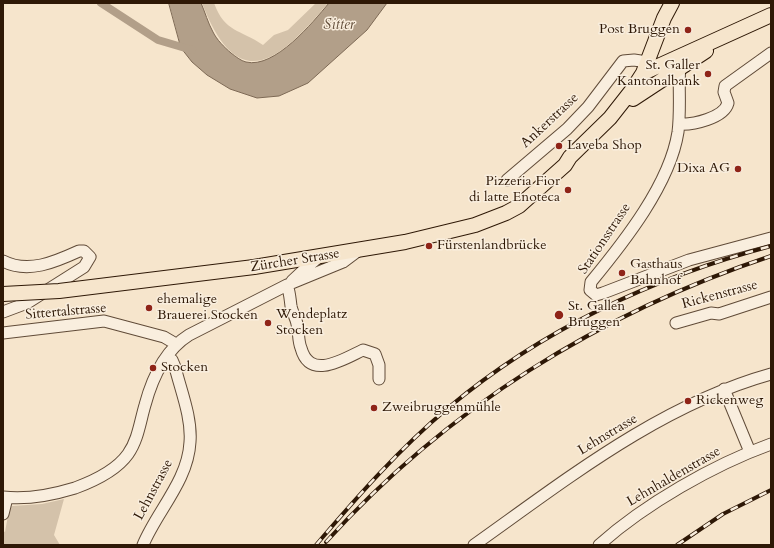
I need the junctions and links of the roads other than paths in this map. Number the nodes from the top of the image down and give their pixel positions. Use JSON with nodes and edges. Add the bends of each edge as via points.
{"nodes":[{"id":1,"x":671,"y":6,"type":"edge"},
{"id":2,"x":771,"y":15,"type":"edge"},
{"id":3,"x":716,"y":41,"type":"junction"},
{"id":4,"x":701,"y":46,"type":"junction"},
{"id":5,"x":771,"y":53,"type":"edge"},
{"id":6,"x":653,"y":64,"type":"junction"},
{"id":7,"x":679,"y":69,"type":"junction"},
{"id":8,"x":634,"y":99,"type":"junction"},
{"id":9,"x":679,"y":124,"type":"junction"},
{"id":10,"x":566,"y":165,"type":"junction"},
{"id":11,"x":507,"y":180,"type":"dead end"},
{"id":12,"x":771,"y":238,"type":"edge"},
{"id":13,"x":359,"y":250,"type":"junction"},
{"id":14,"x":320,"y":257,"type":"junction"},
{"id":15,"x":3,"y":260,"type":"edge"},
{"id":16,"x":292,"y":262,"type":"junction"},
{"id":17,"x":306,"y":267,"type":"junction"},
{"id":18,"x":287,"y":285,"type":"junction"},
{"id":19,"x":3,"y":294,"type":"edge"},
{"id":20,"x":771,"y":297,"type":"edge"},
{"id":21,"x":3,"y":312,"type":"edge"},
{"id":22,"x":676,"y":323,"type":"dead end"},
{"id":23,"x":3,"y":333,"type":"edge"},
{"id":24,"x":176,"y":344,"type":"junction"},
{"id":25,"x":167,"y":358,"type":"junction"},
{"id":26,"x":771,"y":374,"type":"edge"},
{"id":27,"x":379,"y":379,"type":"dead end"},
{"id":28,"x":724,"y":389,"type":"junction"},
{"id":29,"x":771,"y":444,"type":"edge"},
{"id":30,"x":750,"y":452,"type":"junction"},
{"id":31,"x":5,"y":498,"type":"edge"},
{"id":32,"x":3,"y":514,"type":"edge"},
{"id":33,"x":143,"y":545,"type":"edge"},
{"id":34,"x":474,"y":545,"type":"edge"},
{"id":35,"x":599,"y":545,"type":"edge"}],
"edges":[{"from":1,"to":6,"type":"main road","name":"Zürcher Strasse","via":[[664,18]]},
{"from":2,"to":3,"type":"main road"},
{"from":3,"to":4,"type":"main road"},
{"from":3,"to":7,"type":"main road","via":[[705,52]]},
{"from":4,"to":6,"type":"main road"},
{"from":4,"to":7,"type":"street","via":[[698,51],[680,62]]},
{"from":5,"to":9,"type":"street","via":[[726,86],[724,92],[728,103],[724,110],[703,121],[689,125]]},
{"from":6,"to":8,"type":"main road","name":"Zürcher Strasse"},
{"from":6,"to":10,"type":"main road","name":"Zürcher Strasse","via":[[617,110],[570,157]]},
{"from":6,"to":11,"type":"street","name":"Ankerstrasse","via":[[634,60],[623,61],[588,107],[567,129]]},
{"from":7,"to":8,"type":"main road"},
{"from":7,"to":9,"type":"street","name":"Stationsstrasse"},
{"from":8,"to":10,"type":"main road","name":"Zürcher Strasse","via":[[591,146],[575,161]]},
{"from":9,"to":12,"type":"street","name":"Stationsstrasse","via":[[669,166],[625,237],[591,282],[590,290],[596,295],[603,293],[690,260]]},
{"from":10,"to":13,"type":"main road","name":"Zürcher Strasse","via":[[526,200],[491,220],[436,236]]},
{"from":13,"to":14,"type":"main road","name":"Zürcher Strasse"},
{"from":13,"to":18,"type":"street","via":[[343,262]]},
{"from":14,"to":16,"type":"main road","name":"Zürcher Strasse"},
{"from":14,"to":17,"type":"street"},
{"from":15,"to":21,"type":"street","name":"Sittertalstrasse","via":[[29,267],[84,251],[90,257],[84,267],[34,298]]},
{"from":16,"to":17,"type":"street"},
{"from":16,"to":19,"type":"main road","name":"Zürcher Strasse","bridge":true,"via":[[59,291]]},
{"from":17,"to":18,"type":"street","via":[[302,274]]},
{"from":18,"to":24,"type":"street"},
{"from":18,"to":27,"type":"street","via":[[291,307],[297,321],[300,348],[309,361],[319,365],[331,365],[363,350],[375,354],[380,365]]},
{"from":20,"to":22,"type":"street","name":"Rickenstrasse","via":[[719,314],[711,313]]},
{"from":23,"to":24,"type":"street","name":"Sittertalstrasse","via":[[104,321],[164,337]]},
{"from":24,"to":25,"type":"street"},
{"from":25,"to":31,"type":"street","via":[[149,392],[136,440],[127,455],[116,466],[96,478],[64,491],[35,497]]},
{"from":25,"to":33,"type":"street","name":"Lehnstrasse","via":[[172,360],[175,367],[189,422],[190,442],[181,477]]},
{"from":26,"to":28,"type":"street","name":"Lehnstrasse"},
{"from":28,"to":30,"type":"street"},
{"from":28,"to":34,"type":"street","name":"Lehnstrasse","via":[[648,428],[584,467]]},
{"from":29,"to":30,"type":"street","name":"Lehnhaldenstrasse"},
{"from":30,"to":35,"type":"street","name":"Lehnhaldenstrasse","via":[[713,470],[649,508]]},
{"from":31,"to":32,"type":"street"}]}
